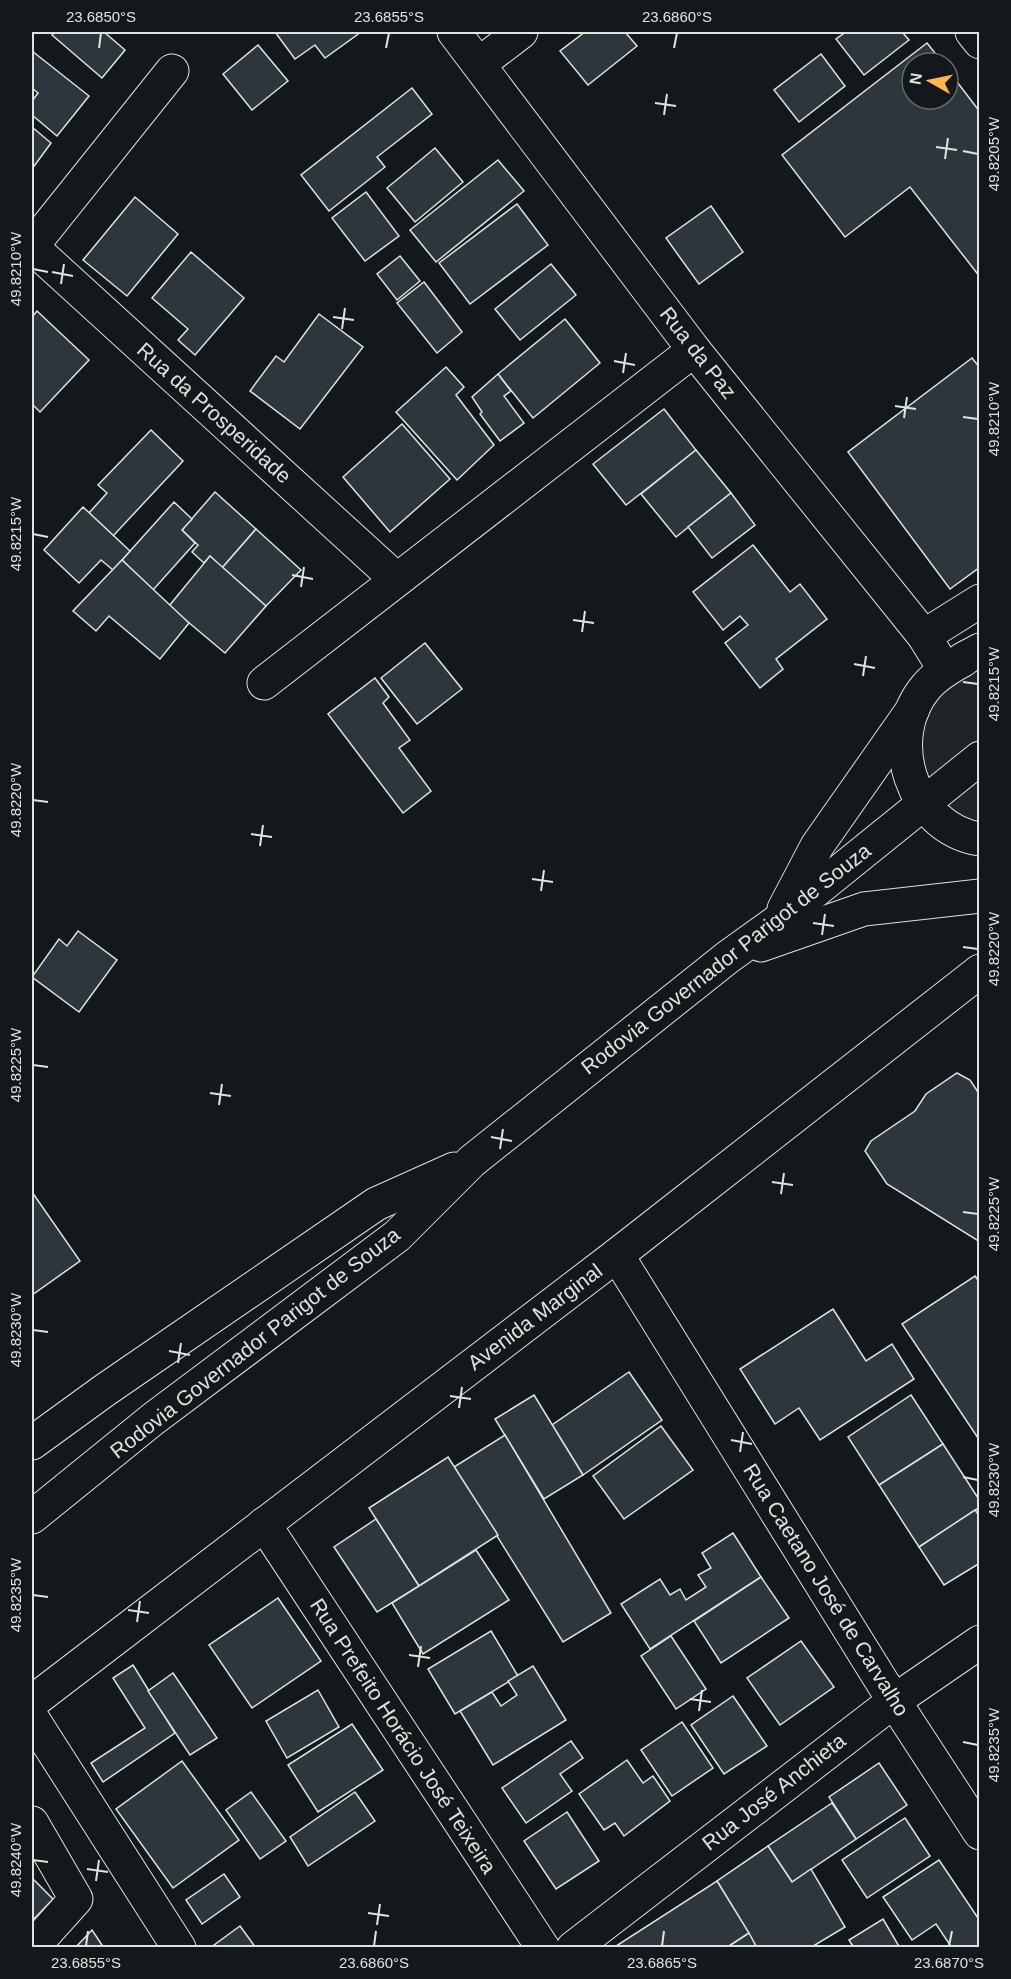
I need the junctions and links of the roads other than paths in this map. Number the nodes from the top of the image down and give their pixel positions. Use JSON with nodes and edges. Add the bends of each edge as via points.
{"nodes":[{"id":1,"x":454,"y":32,"type":"edge"},
{"id":2,"x":521,"y":32,"type":"edge"},
{"id":3,"x":972,"y":32,"type":"edge"},
{"id":4,"x":980,"y":42,"type":"edge"},
{"id":5,"x":479,"y":64,"type":"junction"},
{"id":6,"x":171,"y":71,"type":"dead end"},
{"id":7,"x":32,"y":247,"type":"edge"},
{"id":8,"x":694,"y":350,"type":"junction"},
{"id":9,"x":396,"y":579,"type":"junction"},
{"id":10,"x":980,"y":601,"type":"edge"},
{"id":11,"x":924,"y":636,"type":"junction"},
{"id":12,"x":967,"y":659,"type":"edge"},
{"id":13,"x":264,"y":683,"type":"dead end"},
{"id":14,"x":913,"y":709,"type":"junction"},
{"id":15,"x":980,"y":758,"type":"edge"},
{"id":16,"x":922,"y":802,"type":"junction"},
{"id":17,"x":980,"y":839,"type":"edge"},
{"id":18,"x":980,"y":896,"type":"edge"},
{"id":19,"x":778,"y":921,"type":"junction"},
{"id":20,"x":728,"y":957,"type":"junction"},
{"id":21,"x":980,"y":972,"type":"edge"},
{"id":22,"x":472,"y":1161,"type":"junction"},
{"id":23,"x":617,"y":1255,"type":"junction"},
{"id":24,"x":32,"y":1443,"type":"edge"},
{"id":25,"x":32,"y":1517,"type":"edge"},
{"id":26,"x":264,"y":1524,"type":"junction"},
{"id":27,"x":980,"y":1642,"type":"edge"},
{"id":28,"x":894,"y":1701,"type":"junction"},
{"id":29,"x":32,"y":1702,"type":"edge"},
{"id":30,"x":32,"y":1718,"type":"edge"},
{"id":31,"x":32,"y":1823,"type":"edge"},
{"id":32,"x":980,"y":1833,"type":"edge"},
{"id":33,"x":32,"y":1947,"type":"edge"},
{"id":34,"x":179,"y":1947,"type":"edge"},
{"id":35,"x":543,"y":1947,"type":"edge"},
{"id":36,"x":573,"y":1947,"type":"edge"}],
"edges":[{"from":1,"to":5,"type":"street","name":"Rua da Paz"},
{"from":2,"to":5,"type":"street"},
{"from":3,"to":4,"type":"street"},
{"from":5,"to":8,"type":"street","name":"Rua da Paz"},
{"from":6,"to":7,"type":"street"},
{"from":7,"to":9,"type":"street","name":"Rua da Prosperidade"},
{"from":8,"to":9,"type":"street"},
{"from":8,"to":11,"type":"street","name":"Rua da Paz"},
{"from":9,"to":13,"type":"street"},
{"from":10,"to":11,"type":"street"},
{"from":11,"to":12,"type":"street","name":"Rua da Paz"},
{"from":12,"to":14,"type":"street","via":[[926,687]]},
{"from":14,"to":16,"type":"street","via":[[905,740],[908,773]]},
{"from":14,"to":19,"type":"street","via":[[817,846]]},
{"from":15,"to":16,"type":"street","name":"Rodovia Governador Parigot de Souza"},
{"from":16,"to":17,"type":"street","via":[[954,830]]},
{"from":16,"to":19,"type":"street","name":"Rodovia Governador Parigot de Souza"},
{"from":18,"to":20,"type":"street","via":[[864,909]]},
{"from":19,"to":20,"type":"street","name":"Rodovia Governador Parigot de Souza"},
{"from":20,"to":22,"type":"street","name":"Rodovia Governador Parigot de Souza"},
{"from":21,"to":23,"type":"street","name":"Avenida Marginal"},
{"from":22,"to":24,"type":"street","name":"Rodovia Governador Parigot de Souza","via":[[376,1204]]},
{"from":22,"to":25,"type":"street","name":"Rodovia Governador Parigot de Souza","via":[[397,1236],[162,1412]]},
{"from":23,"to":26,"type":"street","name":"Avenida Marginal"},
{"from":23,"to":28,"type":"street","name":"Rua Caetano José de Carvalho"},
{"from":26,"to":29,"type":"street","name":"Avenida Marginal"},
{"from":26,"to":35,"type":"street","name":"Rua Prefeito Horácio José Teixeira"},
{"from":27,"to":28,"type":"street","name":"Rua José Anchieta"},
{"from":28,"to":32,"type":"street","name":"Rua Caetano José de Carvalho"},
{"from":28,"to":36,"type":"street","name":"Rua José Anchieta"},
{"from":30,"to":34,"type":"street"},
{"from":31,"to":33,"type":"street","via":[[76,1899]]}]}
